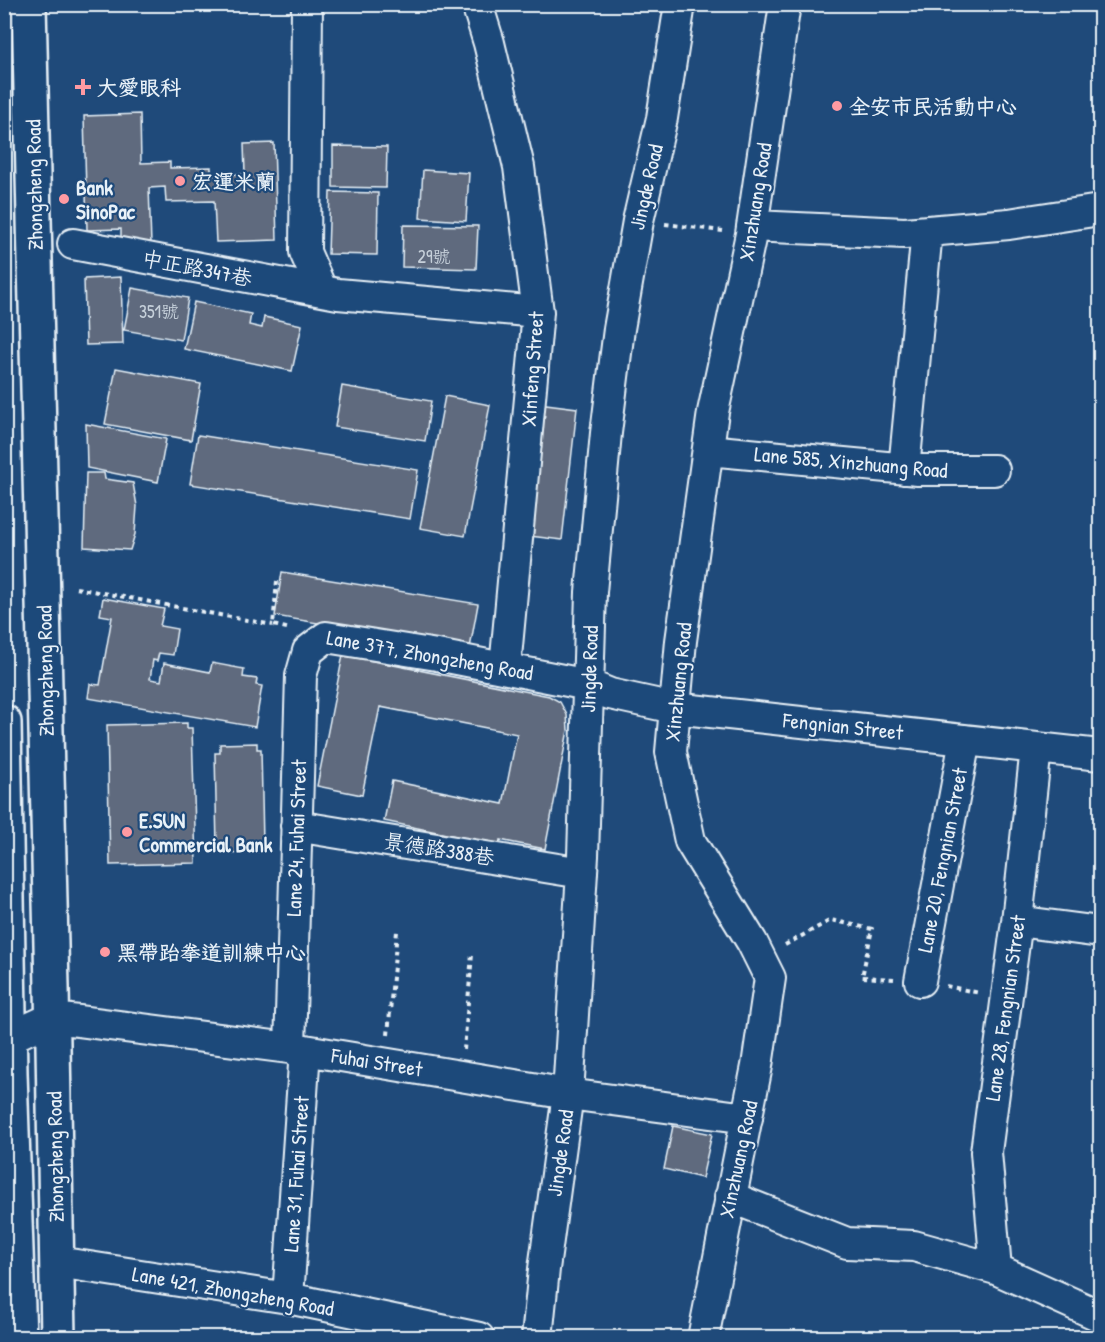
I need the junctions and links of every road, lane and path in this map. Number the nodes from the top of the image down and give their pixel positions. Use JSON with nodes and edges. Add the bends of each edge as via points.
{"nodes":[{"id":1,"x":30,"y":4,"type":"edge"},
{"id":2,"x":307,"y":4,"type":"edge"},
{"id":3,"x":477,"y":4,"type":"edge"},
{"id":4,"x":680,"y":4,"type":"edge"},
{"id":5,"x":785,"y":4,"type":"edge"},
{"id":6,"x":1101,"y":210,"type":"edge"},
{"id":7,"x":638,"y":221,"type":"junction"},
{"id":8,"x":752,"y":230,"type":"junction"},
{"id":9,"x":927,"y":231,"type":"junction"},
{"id":10,"x":73,"y":244,"type":"dead end"},
{"id":11,"x":322,"y":291,"type":"junction"},
{"id":12,"x":538,"y":312,"type":"junction"},
{"id":13,"x":708,"y":450,"type":"junction"},
{"id":14,"x":904,"y":469,"type":"junction"},
{"id":15,"x":994,"y":470,"type":"dead end"},
{"id":16,"x":277,"y":581,"type":"dead end"},
{"id":17,"x":76,"y":588,"type":"dead end"},
{"id":18,"x":273,"y":625,"type":"junction"},
{"id":19,"x":326,"y":637,"type":"junction"},
{"id":20,"x":505,"y":668,"type":"junction"},
{"id":21,"x":588,"y":685,"type":"junction"},
{"id":22,"x":674,"y":708,"type":"junction"},
{"id":23,"x":4,"y":722,"type":"edge"},
{"id":24,"x":965,"y":740,"type":"junction"},
{"id":25,"x":1036,"y":748,"type":"junction"},
{"id":26,"x":1101,"y":755,"type":"edge"},
{"id":27,"x":5,"y":774,"type":"edge"},
{"id":28,"x":296,"y":826,"type":"junction"},
{"id":29,"x":582,"y":873,"type":"junction"},
{"id":30,"x":1017,"y":921,"type":"junction"},
{"id":31,"x":397,"y":931,"type":"dead end"},
{"id":32,"x":1101,"y":932,"type":"edge"},
{"id":33,"x":472,"y":954,"type":"dead end"},
{"id":34,"x":760,"y":958,"type":"junction"},
{"id":35,"x":920,"y":981,"type":"junction"},
{"id":36,"x":1006,"y":999,"type":"junction"},
{"id":37,"x":52,"y":1018,"type":"junction"},
{"id":38,"x":7,"y":1039,"type":"edge"},
{"id":39,"x":298,"y":1049,"type":"junction"},
{"id":40,"x":385,"y":1063,"type":"junction"},
{"id":41,"x":462,"y":1075,"type":"junction"},
{"id":42,"x":568,"y":1094,"type":"junction"},
{"id":43,"x":747,"y":1118,"type":"junction"},
{"id":44,"x":730,"y":1197,"type":"junction"},
{"id":45,"x":57,"y":1262,"type":"junction"},
{"id":46,"x":996,"y":1269,"type":"junction"},
{"id":47,"x":288,"y":1298,"type":"junction"},
{"id":48,"x":1101,"y":1316,"type":"edge"},
{"id":49,"x":18,"y":1338,"type":"edge"},
{"id":50,"x":58,"y":1338,"type":"edge"},
{"id":51,"x":479,"y":1338,"type":"edge"},
{"id":52,"x":537,"y":1338,"type":"edge"},
{"id":53,"x":703,"y":1338,"type":"edge"}],
"edges":[{"from":1,"to":37,"type":"main road","name":"Zhongzheng Road"},
{"from":2,"to":11,"type":"street","via":[[305,252]]},
{"from":3,"to":12,"type":"street","name":"Xinfeng Street","via":[[519,167]]},
{"from":4,"to":7,"type":"street","name":"Jingde Road","via":[[662,118]]},
{"from":5,"to":8,"type":"street","name":"Xinzhuang Road"},
{"from":6,"to":9,"type":"street"},
{"from":7,"to":8,"type":"path"},
{"from":7,"to":21,"type":"street","name":"Jingde Road","via":[[606,433],[591,592]]},
{"from":8,"to":9,"type":"street"},
{"from":8,"to":13,"type":"street","name":"Xinzhuang Road"},
{"from":9,"to":14,"type":"street"},
{"from":10,"to":11,"type":"street","name":"中正路347巷"},
{"from":11,"to":12,"type":"street","name":"中正路347巷"},
{"from":12,"to":20,"type":"street","name":"Xinfeng Street"},
{"from":13,"to":14,"type":"street","name":"Lane 585, Xinzhuang Road"},
{"from":13,"to":22,"type":"street","name":"Xinzhuang Road"},
{"from":14,"to":15,"type":"street","name":"Lane 585, Xinzhuang Road"},
{"from":16,"to":18,"type":"path"},
{"from":17,"to":18,"type":"path","name":"Lane 377, Zhongzheng Road"},
{"from":18,"to":19,"type":"path","name":"Lane 377, Zhongzheng Road"},
{"from":19,"to":20,"type":"street","name":"Lane 377, Zhongzheng Road"},
{"from":19,"to":28,"type":"street","name":"Lane 24, Fuhai Street","via":[[308,651],[301,676]]},
{"from":20,"to":21,"type":"street","name":"Lane 377, Zhongzheng Road"},
{"from":21,"to":22,"type":"street","name":"Fengnian Street","via":[[610,694]]},
{"from":21,"to":29,"type":"street","name":"Jingde Road"},
{"from":22,"to":24,"type":"street","name":"Fengnian Street"},
{"from":22,"to":34,"type":"street","name":"Xinzhuang Road","via":[[671,752],[690,841]]},
{"from":23,"to":27,"type":"main road","name":"Zhongzheng Road"},
{"from":24,"to":25,"type":"street","name":"Fengnian Street"},
{"from":24,"to":35,"type":"street","name":"Lane 20, Fengnian Street"},
{"from":25,"to":26,"type":"street","name":"Fengnian Street"},
{"from":25,"to":30,"type":"street","name":"Lane 28, Fengnian Street"},
{"from":27,"to":38,"type":"main road","name":"Zhongzheng Road"},
{"from":28,"to":29,"type":"street","name":"景德路388巷"},
{"from":28,"to":39,"type":"street","name":"Lane 24, Fuhai Street"},
{"from":29,"to":42,"type":"street","name":"Jingde Road"},
{"from":30,"to":32,"type":"street"},
{"from":30,"to":36,"type":"street","name":"Lane 28, Fengnian Street"},
{"from":31,"to":40,"type":"path"},
{"from":33,"to":41,"type":"path"},
{"from":34,"to":35,"type":"path","via":[[831,920],[872,929],[862,977]]},
{"from":34,"to":43,"type":"street","name":"Xinzhuang Road","via":[[770,978]]},
{"from":35,"to":36,"type":"path"},
{"from":36,"to":46,"type":"street","name":"Lane 28, Fengnian Street","via":[[986,1152]]},
{"from":37,"to":38,"type":"street"},
{"from":37,"to":39,"type":"street","name":"Fuhai Street"},
{"from":37,"to":45,"type":"main road","name":"Zhongzheng Road"},
{"from":38,"to":49,"type":"main road","name":"Zhongzheng Road"},
{"from":39,"to":40,"type":"street","name":"Fuhai Street"},
{"from":39,"to":47,"type":"street","name":"Lane 31, Fuhai Street"},
{"from":40,"to":41,"type":"street","name":"Fuhai Street"},
{"from":41,"to":42,"type":"street","name":"Fuhai Street"},
{"from":42,"to":43,"type":"street","name":"Fuhai Street"},
{"from":42,"to":52,"type":"street","name":"Jingde Road"},
{"from":43,"to":44,"type":"street","name":"Xinzhuang Road"},
{"from":44,"to":46,"type":"street","via":[[847,1243],[914,1246]]},
{"from":44,"to":53,"type":"street","name":"Xinzhuang Road"},
{"from":45,"to":47,"type":"street","name":"Lane 421, Zhongzheng Road"},
{"from":45,"to":50,"type":"main road","name":"Zhongzheng Road"},
{"from":46,"to":48,"type":"street"},
{"from":47,"to":51,"type":"street","name":"Lane 421, Zhongzheng Road"}]}
